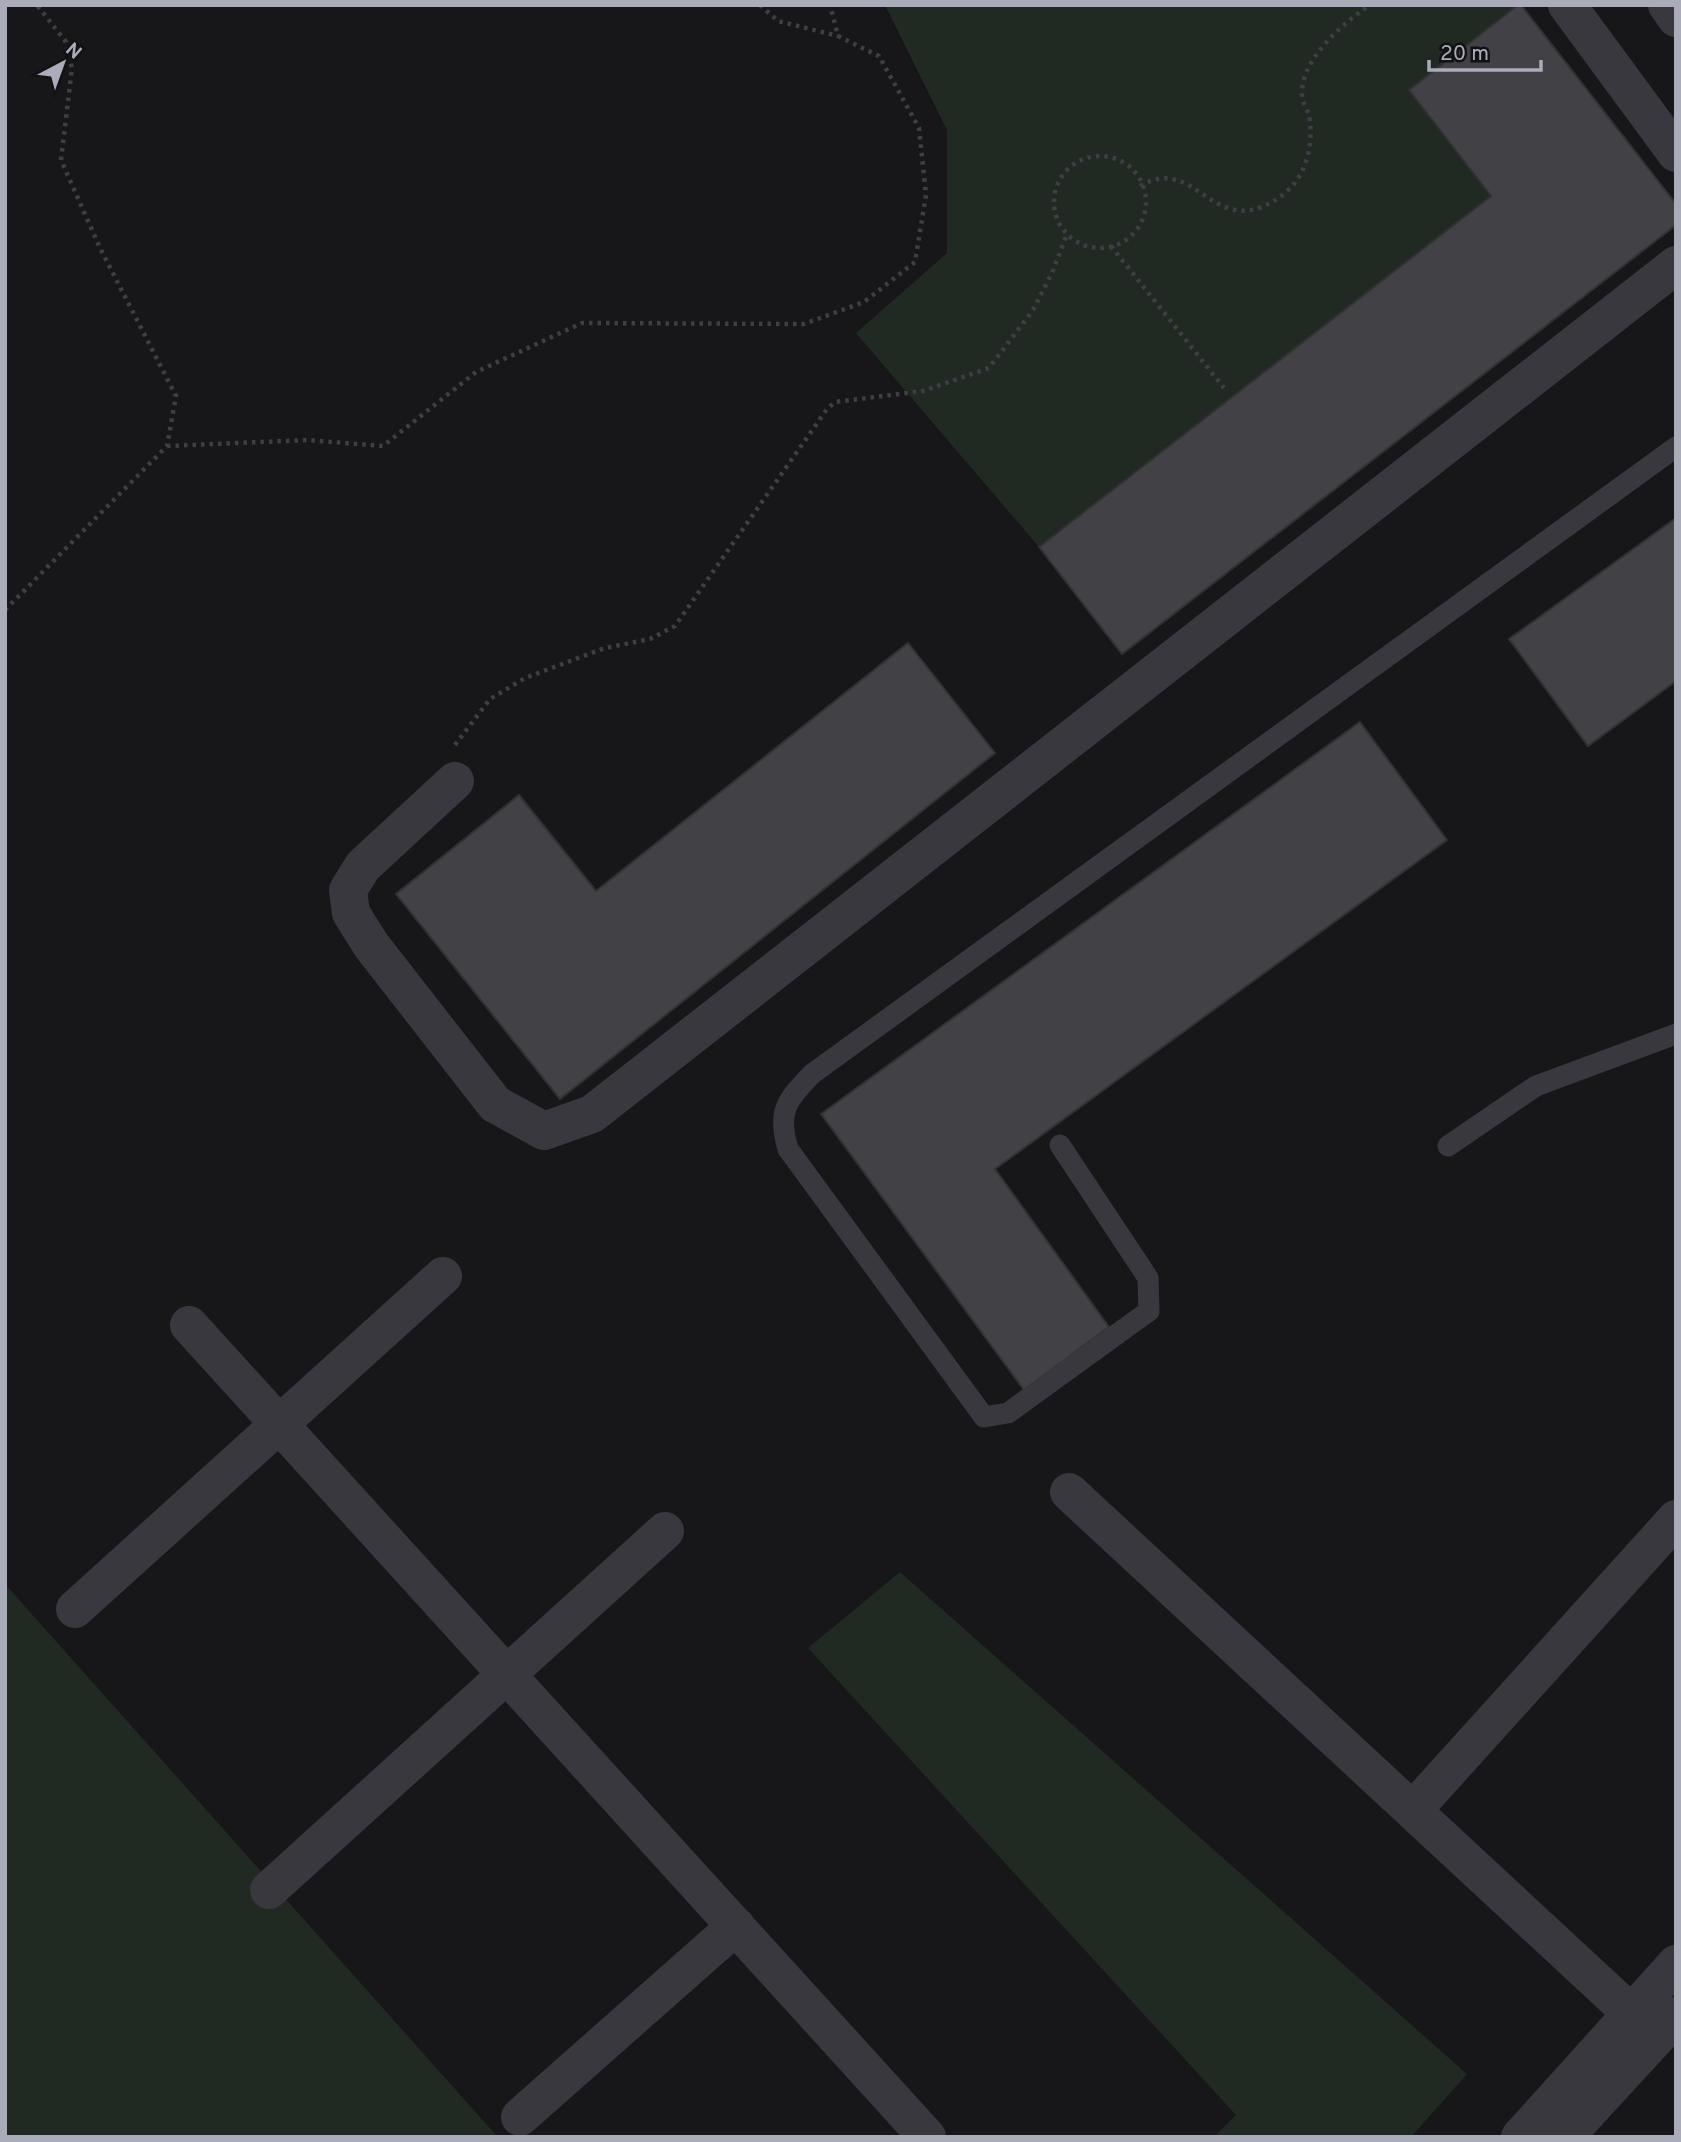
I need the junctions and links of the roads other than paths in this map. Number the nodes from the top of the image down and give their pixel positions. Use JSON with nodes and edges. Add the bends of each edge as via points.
{"nodes":[{"id":1,"x":1567,"y":5,"type":"edge"},
{"id":2,"x":1667,"y":5,"type":"edge"},
{"id":3,"x":1676,"y":18,"type":"edge"},
{"id":4,"x":1676,"y":153,"type":"edge"},
{"id":5,"x":1676,"y":265,"type":"edge"},
{"id":6,"x":1676,"y":447,"type":"edge"},
{"id":7,"x":454,"y":764,"type":"road end"},
{"id":8,"x":1676,"y":1034,"type":"edge"},
{"id":9,"x":1060,"y":1145,"type":"dead end"},
{"id":10,"x":1448,"y":1146,"type":"dead end"},
{"id":11,"x":443,"y":1276,"type":"dead end"},
{"id":12,"x":190,"y":1325,"type":"dead end"},
{"id":13,"x":280,"y":1424,"type":"junction"},
{"id":14,"x":1069,"y":1492,"type":"dead end"},
{"id":15,"x":1676,"y":1520,"type":"edge"},
{"id":16,"x":665,"y":1531,"type":"dead end"},
{"id":17,"x":75,"y":1609,"type":"dead end"},
{"id":18,"x":507,"y":1674,"type":"junction"},
{"id":19,"x":1413,"y":1810,"type":"junction"},
{"id":20,"x":269,"y":1890,"type":"dead end"},
{"id":21,"x":736,"y":1926,"type":"junction"},
{"id":22,"x":1676,"y":1964,"type":"edge"},
{"id":23,"x":1632,"y":2014,"type":"junction"},
{"id":24,"x":1676,"y":2016,"type":"edge"},
{"id":25,"x":520,"y":2117,"type":"dead end"},
{"id":26,"x":928,"y":2137,"type":"edge"},
{"id":27,"x":1520,"y":2137,"type":"edge"},
{"id":28,"x":1565,"y":2137,"type":"edge"}],
"edges":[{"from":1,"to":4,"type":"street"},
{"from":2,"to":3,"type":"street"},
{"from":5,"to":7,"type":"street","via":[[592,1114],[568,1125],[544,1130],[495,1104],[371,946],[351,913],[348,890],[363,866],[429,809]]},
{"from":6,"to":9,"type":"lane","via":[[823,1066],[790,1097],[780,1124],[788,1149],[984,1417],[1008,1413],[1149,1311],[1148,1278]]},
{"from":8,"to":10,"type":"lane","via":[[1536,1086]]},
{"from":11,"to":13,"type":"street"},
{"from":12,"to":13,"type":"street"},
{"from":13,"to":17,"type":"street"},
{"from":13,"to":18,"type":"street"},
{"from":14,"to":19,"type":"street"},
{"from":15,"to":19,"type":"street"},
{"from":16,"to":18,"type":"street"},
{"from":18,"to":20,"type":"street"},
{"from":18,"to":21,"type":"street"},
{"from":19,"to":23,"type":"street"},
{"from":21,"to":25,"type":"street"},
{"from":21,"to":26,"type":"street"},
{"from":22,"to":23,"type":"street"},
{"from":23,"to":27,"type":"street"},
{"from":24,"to":28,"type":"street"}]}
